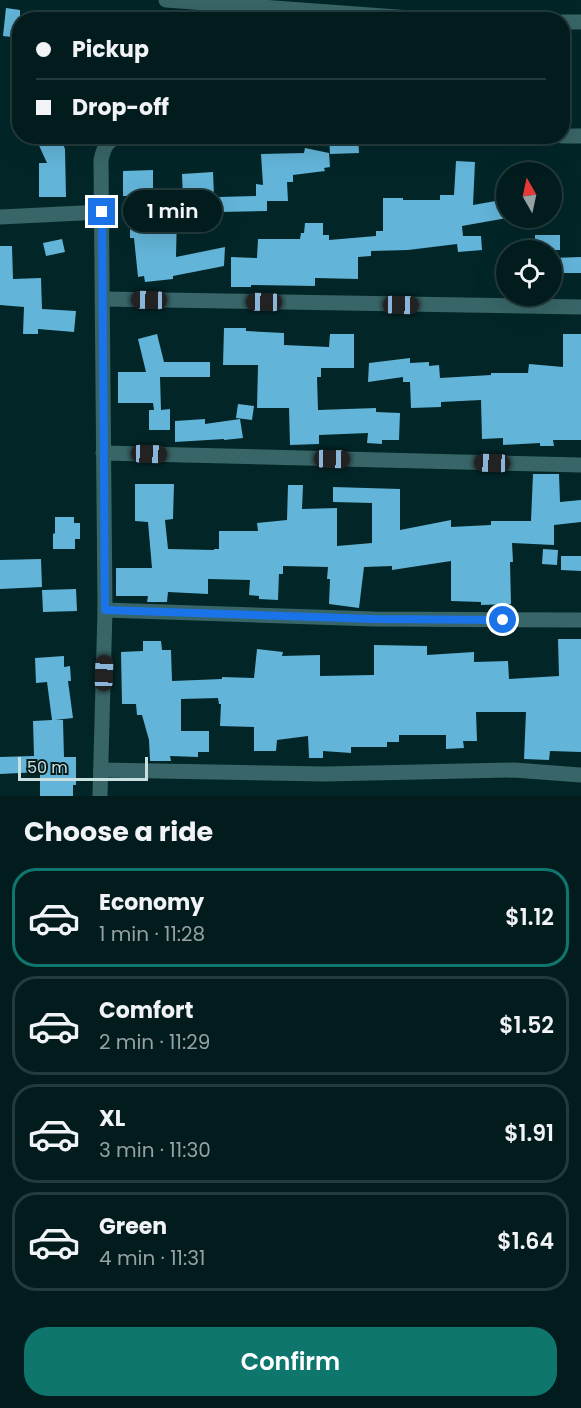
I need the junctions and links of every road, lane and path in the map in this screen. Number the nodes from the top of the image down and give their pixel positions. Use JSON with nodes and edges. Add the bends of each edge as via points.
{"nodes":[{"id":1,"x":166,"y":0,"type":"edge"},
{"id":2,"x":329,"y":12,"type":"edge"},
{"id":3,"x":107,"y":144,"type":"edge"},
{"id":4,"x":102,"y":212,"type":"junction"},
{"id":5,"x":0,"y":217,"type":"edge"},
{"id":6,"x":103,"y":300,"type":"junction"},
{"id":7,"x":581,"y":307,"type":"edge"},
{"id":8,"x":104,"y":453,"type":"junction"},
{"id":9,"x":581,"y":465,"type":"edge"},
{"id":10,"x":105,"y":610,"type":"junction"},
{"id":11,"x":581,"y":620,"type":"edge"},
{"id":12,"x":101,"y":770,"type":"junction"},
{"id":13,"x":581,"y":775,"type":"edge"},
{"id":14,"x":100,"y":796,"type":"edge"}],
"edges":[{"from":1,"to":2,"type":"street"},
{"from":3,"to":4,"type":"street","via":[[101,160]]},
{"from":4,"to":5,"type":"street"},
{"from":4,"to":6,"type":"street"},
{"from":6,"to":7,"type":"street"},
{"from":6,"to":8,"type":"street"},
{"from":8,"to":9,"type":"street"},
{"from":8,"to":10,"type":"street"},
{"from":10,"to":11,"type":"street","via":[[374,619]]},
{"from":10,"to":12,"type":"street"},
{"from":12,"to":13,"type":"street","via":[[325,774],[514,770]]},
{"from":12,"to":14,"type":"street"}]}
